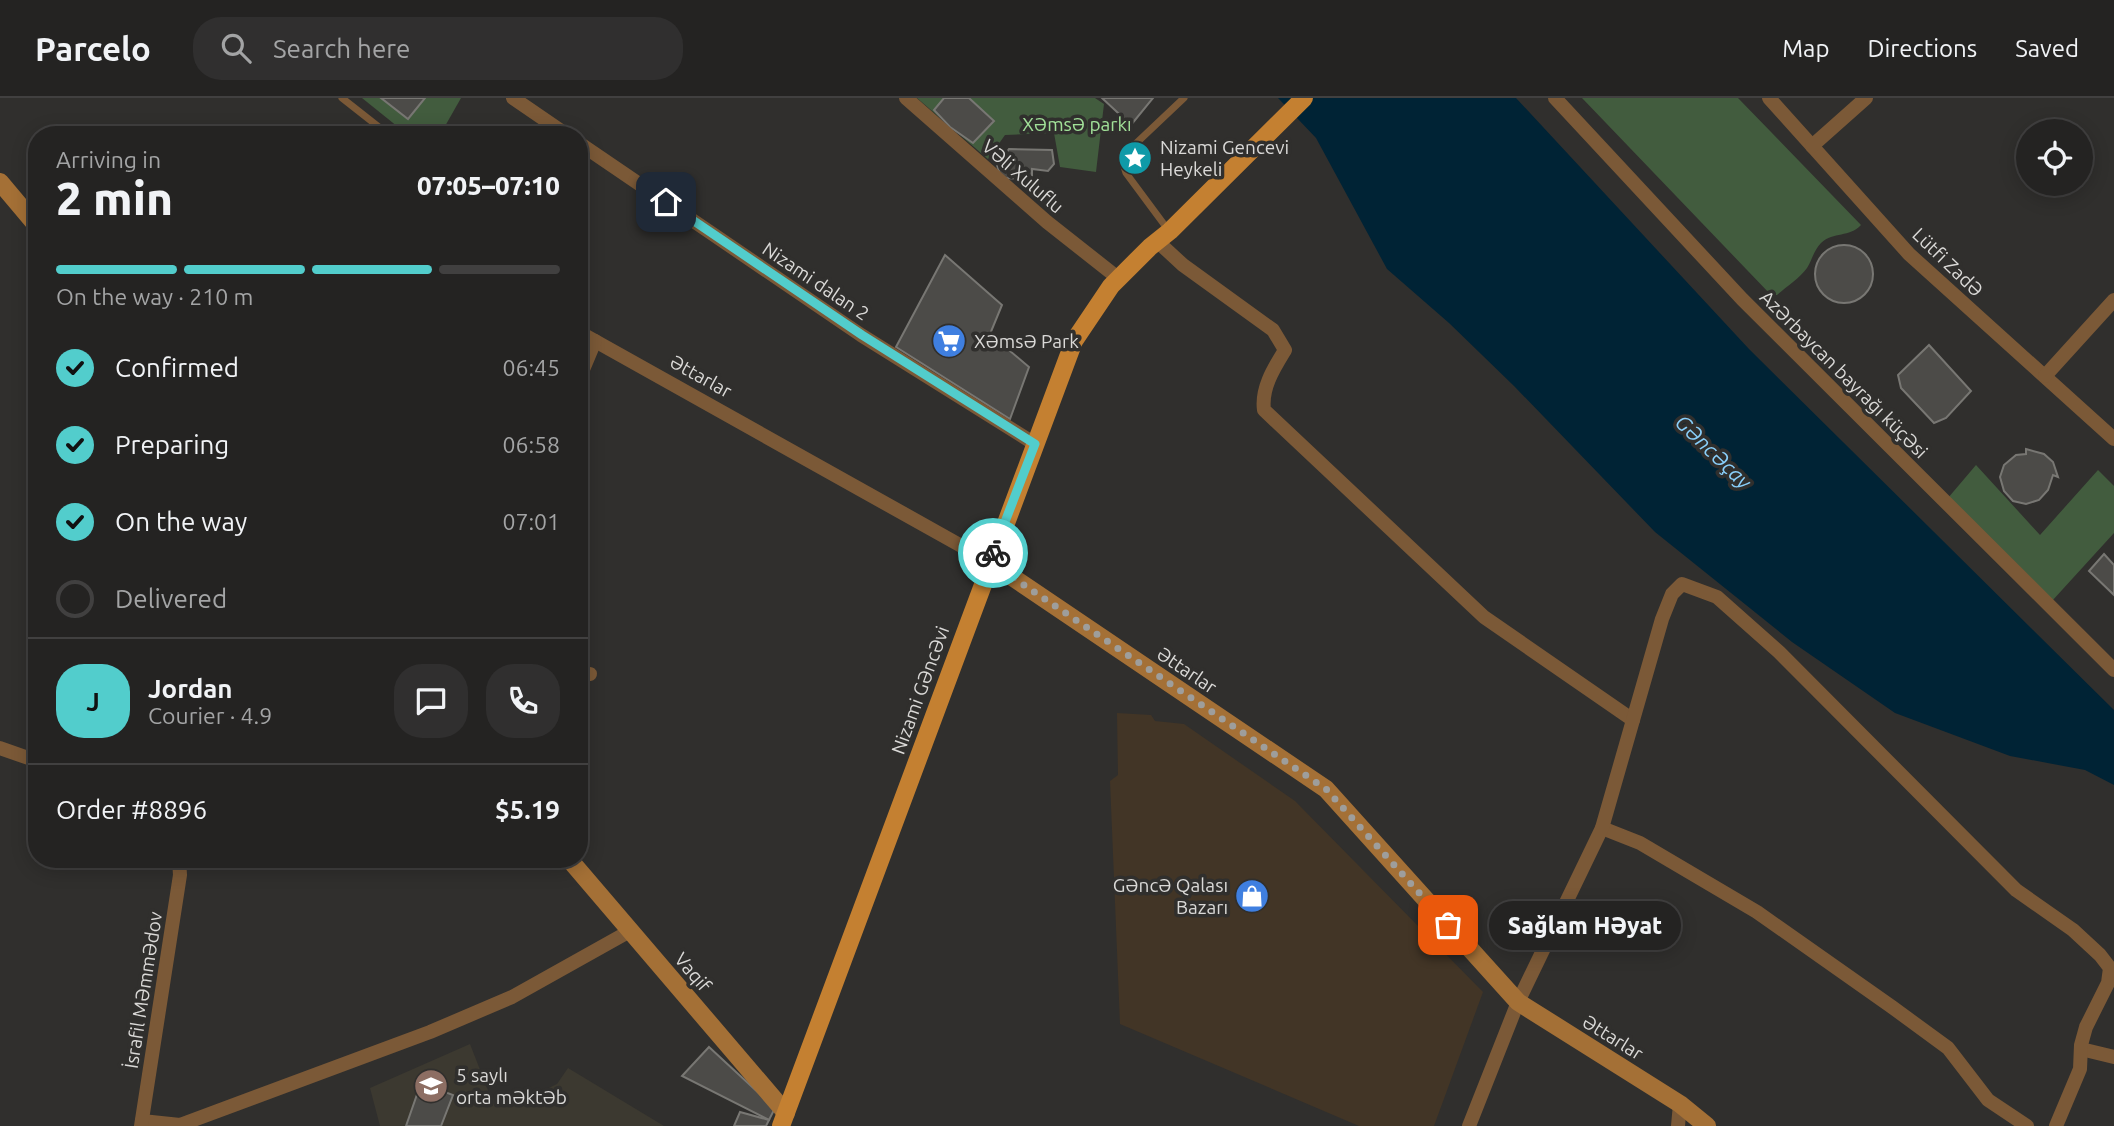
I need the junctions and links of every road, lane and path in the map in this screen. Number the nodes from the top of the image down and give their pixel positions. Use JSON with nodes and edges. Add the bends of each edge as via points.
{"nodes":[{"id":1,"x":342,"y":98,"type":"edge"},
{"id":2,"x":513,"y":98,"type":"edge"},
{"id":3,"x":906,"y":98,"type":"edge"},
{"id":4,"x":1184,"y":98,"type":"edge"},
{"id":5,"x":1304,"y":98,"type":"edge"},
{"id":6,"x":1555,"y":98,"type":"edge"},
{"id":7,"x":1769,"y":98,"type":"edge"},
{"id":8,"x":1866,"y":98,"type":"edge"},
{"id":9,"x":377,"y":126,"type":"edge"},
{"id":10,"x":554,"y":126,"type":"edge"},
{"id":11,"x":1812,"y":146,"type":"junction"},
{"id":12,"x":588,"y":149,"type":"edge"},
{"id":13,"x":0,"y":182,"type":"edge"},
{"id":14,"x":28,"y":215,"type":"edge"},
{"id":15,"x":1164,"y":237,"type":"junction"},
{"id":16,"x":1118,"y":278,"type":"junction"},
{"id":17,"x":2114,"y":300,"type":"edge"},
{"id":18,"x":588,"y":337,"type":"edge"},
{"id":19,"x":595,"y":341,"type":"junction"},
{"id":20,"x":588,"y":358,"type":"edge"},
{"id":21,"x":2045,"y":376,"type":"junction"},
{"id":22,"x":2114,"y":439,"type":"edge"},
{"id":23,"x":1035,"y":444,"type":"junction"},
{"id":24,"x":990,"y":562,"type":"junction"},
{"id":25,"x":2114,"y":670,"type":"edge"},
{"id":26,"x":1633,"y":720,"type":"junction"},
{"id":27,"x":0,"y":748,"type":"edge"},
{"id":28,"x":28,"y":758,"type":"edge"},
{"id":29,"x":1602,"y":828,"type":"junction"},
{"id":30,"x":180,"y":868,"type":"edge"},
{"id":31,"x":577,"y":868,"type":"edge"},
{"id":32,"x":630,"y":931,"type":"junction"},
{"id":33,"x":1518,"y":1002,"type":"junction"},
{"id":34,"x":2081,"y":1049,"type":"junction"},
{"id":35,"x":2114,"y":1057,"type":"edge"},
{"id":36,"x":1680,"y":1104,"type":"junction"},
{"id":37,"x":784,"y":1119,"type":"edge"},
{"id":38,"x":141,"y":1123,"type":"edge"},
{"id":39,"x":1469,"y":1126,"type":"edge"},
{"id":40,"x":1678,"y":1126,"type":"edge"},
{"id":41,"x":1707,"y":1126,"type":"edge"},
{"id":42,"x":2027,"y":1126,"type":"edge"},
{"id":43,"x":2056,"y":1126,"type":"edge"}],
"edges":[{"from":1,"to":9,"type":"lane"},
{"from":2,"to":10,"type":"street"},
{"from":3,"to":16,"type":"street","name":"Vəli Xuluflu"},
{"from":4,"to":15,"type":"lane","via":[[1122,160]]},
{"from":5,"to":15,"type":"main road"},
{"from":6,"to":25,"type":"street","name":"Azərbaycan bayrağı küçəsi","via":[[1742,299]]},
{"from":7,"to":11,"type":"street","name":"Lütfi Zadə"},
{"from":8,"to":11,"type":"street"},
{"from":11,"to":21,"type":"street","name":"Lütfi Zadə","via":[[1909,254]]},
{"from":12,"to":23,"type":"street","name":"Nizami dalan 2","via":[[862,335]]},
{"from":13,"to":14,"type":"street"},
{"from":15,"to":16,"type":"main road","name":"Nizami Gəncəvi"},
{"from":15,"to":26,"type":"street","via":[[1183,265],[1273,330],[1285,350],[1271,373],[1264,411],[1484,617]]},
{"from":16,"to":23,"type":"main road","name":"Nizami Gəncəvi","via":[[1074,341]]},
{"from":17,"to":21,"type":"street"},
{"from":18,"to":19,"type":"street","name":"Əttarlar"},
{"from":19,"to":20,"type":"street"},
{"from":19,"to":24,"type":"street","name":"Əttarlar"},
{"from":21,"to":22,"type":"street","name":"Lütfi Zadə"},
{"from":23,"to":24,"type":"main road","name":"Nizami Gəncəvi"},
{"from":24,"to":33,"type":"street","name":"Əttarlar","via":[[1326,789]]},
{"from":24,"to":37,"type":"main road","name":"Nizami Gəncəvi"},
{"from":26,"to":29,"type":"street"},
{"from":26,"to":34,"type":"street","via":[[1672,594],[1682,584],[1717,597],[1779,652],[2016,890],[2100,955],[2109,968],[2108,983],[2086,1027]]},
{"from":27,"to":28,"type":"street"},
{"from":29,"to":33,"type":"street"},
{"from":29,"to":42,"type":"street","via":[[1640,843],[1757,912],[1948,1048],[1988,1100]]},
{"from":30,"to":38,"type":"street","name":"İsrafil Məmmədov"},
{"from":31,"to":32,"type":"street","name":"Vaqif"},
{"from":32,"to":37,"type":"street","name":"Vaqif"},
{"from":32,"to":38,"type":"street","via":[[512,998],[430,1032],[180,1125]]},
{"from":33,"to":36,"type":"street","name":"Əttarlar"},
{"from":33,"to":39,"type":"street"},
{"from":34,"to":35,"type":"street"},
{"from":34,"to":43,"type":"street","via":[[2080,1069]]},
{"from":36,"to":40,"type":"street"},
{"from":36,"to":41,"type":"street","name":"Əttarlar"}]}
